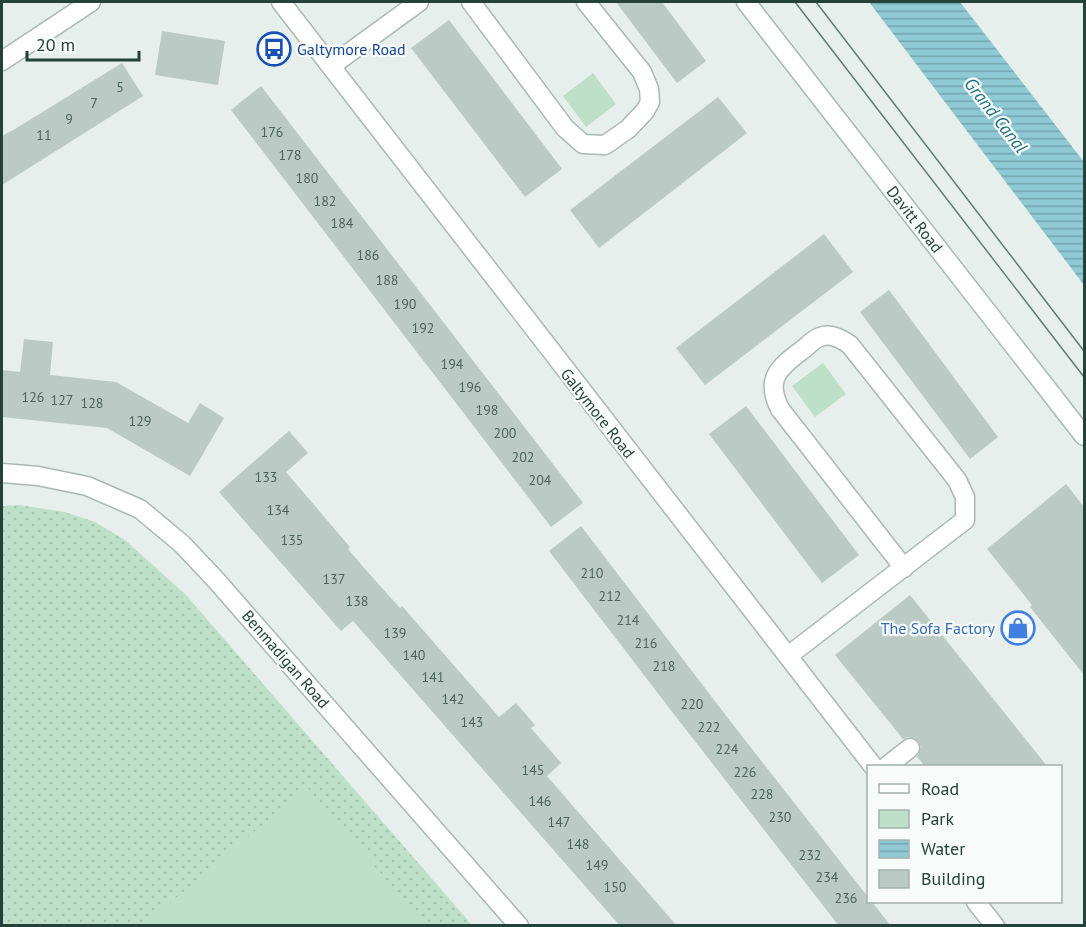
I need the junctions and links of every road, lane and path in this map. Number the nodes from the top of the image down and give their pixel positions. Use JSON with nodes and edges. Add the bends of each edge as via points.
{"nodes":[{"id":1,"x":91,"y":2,"type":"edge"},
{"id":2,"x":281,"y":2,"type":"edge"},
{"id":3,"x":419,"y":2,"type":"edge"},
{"id":4,"x":471,"y":2,"type":"edge"},
{"id":5,"x":586,"y":2,"type":"edge"},
{"id":6,"x":746,"y":2,"type":"edge"},
{"id":7,"x":2,"y":61,"type":"edge"},
{"id":8,"x":331,"y":66,"type":"junction"},
{"id":9,"x":1084,"y":436,"type":"edge"},
{"id":10,"x":2,"y":473,"type":"edge"},
{"id":11,"x":904,"y":568,"type":"junction"},
{"id":12,"x":788,"y":656,"type":"junction"},
{"id":13,"x":910,"y":748,"type":"dead end"},
{"id":14,"x":872,"y":765,"type":"edge"},
{"id":15,"x":887,"y":765,"type":"edge"},
{"id":16,"x":977,"y":903,"type":"edge"},
{"id":17,"x":519,"y":926,"type":"edge"},
{"id":18,"x":994,"y":926,"type":"edge"}],
"edges":[{"from":1,"to":7,"type":"street"},
{"from":2,"to":8,"type":"street","name":"Galtymore Road"},
{"from":3,"to":8,"type":"street"},
{"from":4,"to":5,"type":"street","via":[[565,128],[583,144],[605,145],[645,111],[650,102],[649,89],[642,72]]},
{"from":6,"to":9,"type":"street","name":"Davitt Road"},
{"from":8,"to":12,"type":"street","name":"Galtymore Road"},
{"from":10,"to":17,"type":"street","name":"Benmadigan Road","via":[[87,486],[140,510],[182,544]]},
{"from":11,"to":11,"type":"street","via":[[965,520],[965,497],[957,480],[850,345],[838,336],[821,336],[781,366],[773,396]]},
{"from":11,"to":12,"type":"street"},
{"from":12,"to":14,"type":"street","name":"Galtymore Road"},
{"from":13,"to":15,"type":"street"},
{"from":16,"to":18,"type":"street"}]}
